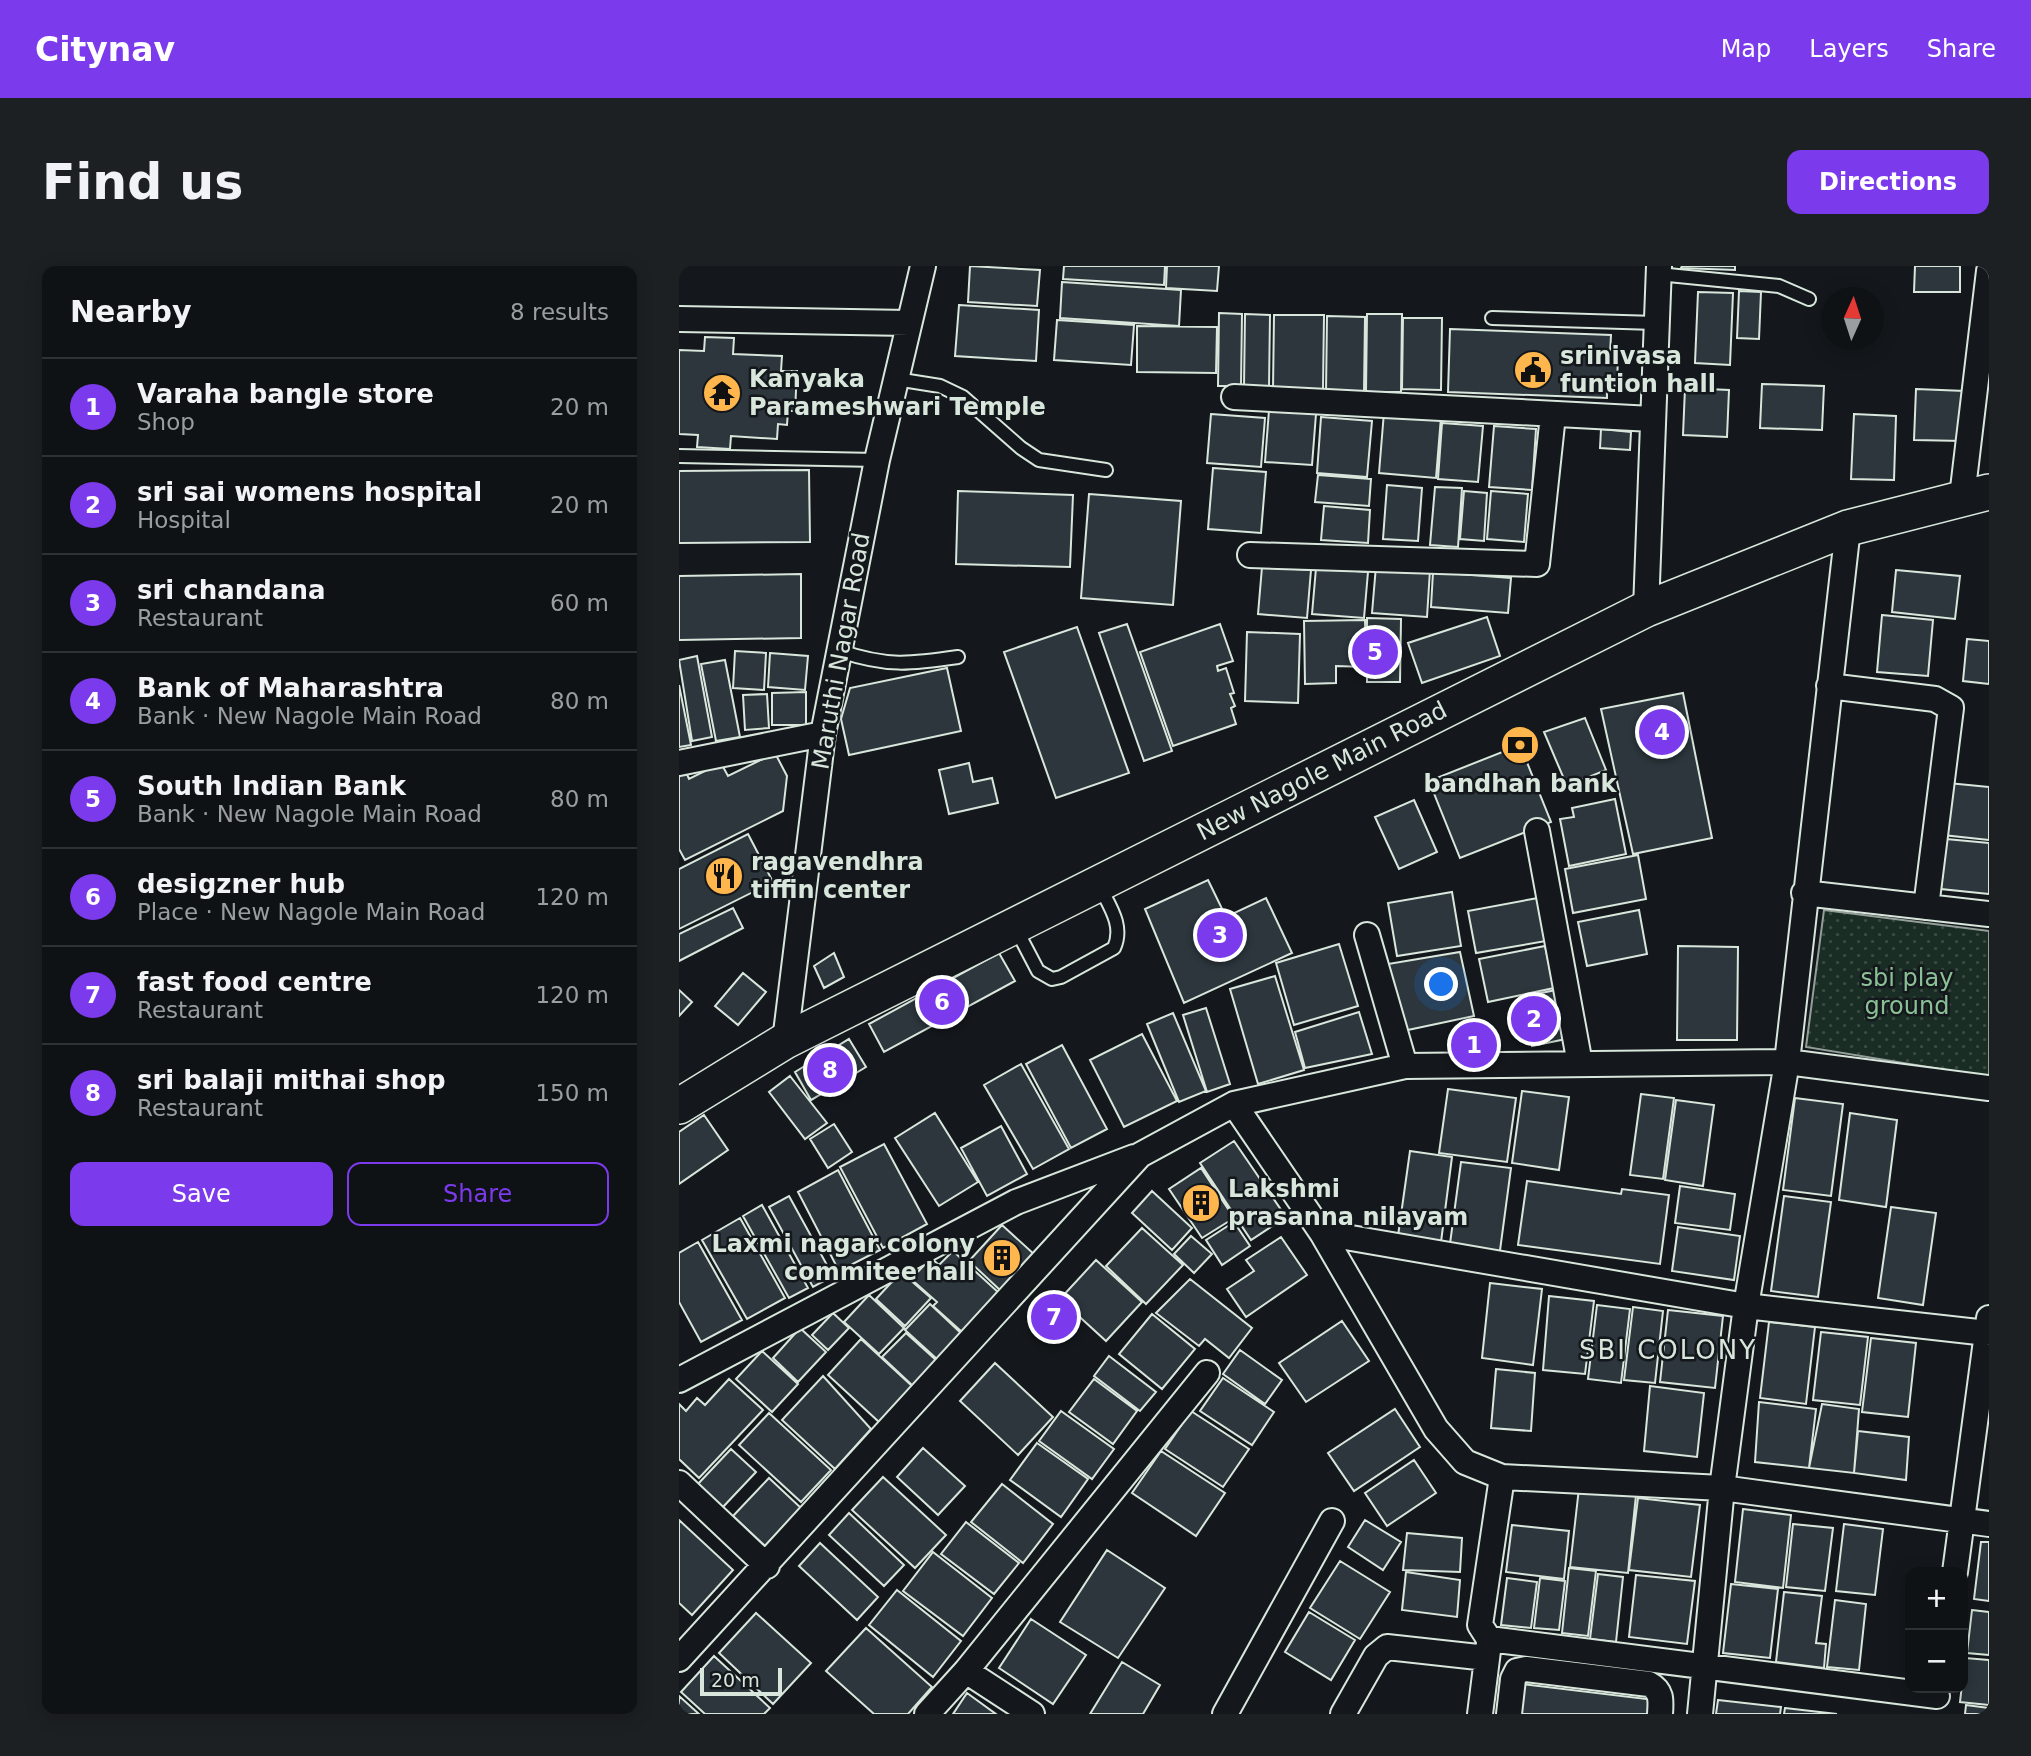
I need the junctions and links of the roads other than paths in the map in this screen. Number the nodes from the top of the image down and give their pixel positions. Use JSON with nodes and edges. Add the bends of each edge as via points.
{"nodes":[{"id":1,"x":923,"y":266,"type":"edge"},
{"id":2,"x":1658,"y":270,"type":"edge"},
{"id":3,"x":1989,"y":271,"type":"edge"},
{"id":4,"x":1809,"y":299,"type":"dead end"},
{"id":5,"x":1492,"y":318,"type":"dead end"},
{"id":6,"x":679,"y":319,"type":"edge"},
{"id":7,"x":909,"y":323,"type":"junction"},
{"id":8,"x":1656,"y":323,"type":"junction"},
{"id":9,"x":896,"y":379,"type":"junction"},
{"id":10,"x":1234,"y":397,"type":"dead end"},
{"id":11,"x":1553,"y":415,"type":"junction"},
{"id":12,"x":1652,"y":419,"type":"junction"},
{"id":13,"x":679,"y":456,"type":"edge"},
{"id":14,"x":877,"y":460,"type":"junction"},
{"id":15,"x":1106,"y":470,"type":"dead end"},
{"id":16,"x":1976,"y":494,"type":"edge"},
{"id":17,"x":1848,"y":528,"type":"junction"},
{"id":18,"x":1249,"y":555,"type":"dead end"},
{"id":19,"x":1646,"y":609,"type":"junction"},
{"id":20,"x":839,"y":651,"type":"junction"},
{"id":21,"x":958,"y":657,"type":"dead end"},
{"id":22,"x":1829,"y":686,"type":"junction"},
{"id":23,"x":823,"y":734,"type":"junction"},
{"id":24,"x":679,"y":763,"type":"edge"},
{"id":25,"x":1537,"y":831,"type":"dead end"},
{"id":26,"x":1098,"y":884,"type":"junction"},
{"id":27,"x":1804,"y":892,"type":"junction"},
{"id":28,"x":1926,"y":907,"type":"junction"},
{"id":29,"x":1989,"y":914,"type":"edge"},
{"id":30,"x":1015,"y":926,"type":"junction"},
{"id":31,"x":1367,"y":935,"type":"dead end"},
{"id":32,"x":785,"y":1041,"type":"junction"},
{"id":33,"x":1787,"y":1062,"type":"junction"},
{"id":34,"x":1580,"y":1064,"type":"junction"},
{"id":35,"x":1405,"y":1066,"type":"junction"},
{"id":36,"x":1989,"y":1088,"type":"edge"},
{"id":37,"x":1234,"y":1104,"type":"junction"},
{"id":38,"x":679,"y":1105,"type":"edge"},
{"id":39,"x":1140,"y":1155,"type":"junction"},
{"id":40,"x":1322,"y":1233,"type":"junction"},
{"id":41,"x":1746,"y":1306,"type":"junction"},
{"id":42,"x":1988,"y":1325,"type":"edge"},
{"id":43,"x":1207,"y":1373,"type":"dead end"},
{"id":44,"x":679,"y":1380,"type":"edge"},
{"id":45,"x":1502,"y":1477,"type":"junction"},
{"id":46,"x":679,"y":1483,"type":"edge"},
{"id":47,"x":1721,"y":1488,"type":"junction"},
{"id":48,"x":1963,"y":1519,"type":"junction"},
{"id":49,"x":1332,"y":1521,"type":"dead end"},
{"id":50,"x":1989,"y":1524,"type":"edge"},
{"id":51,"x":767,"y":1566,"type":"junction"},
{"id":52,"x":1956,"y":1567,"type":"edge"},
{"id":53,"x":1488,"y":1648,"type":"junction"},
{"id":54,"x":679,"y":1659,"type":"edge"},
{"id":55,"x":1704,"y":1665,"type":"junction"},
{"id":56,"x":966,"y":1671,"type":"junction"},
{"id":57,"x":1937,"y":1699,"type":"edge"},
{"id":58,"x":1660,"y":1712,"type":"edge"},
{"id":59,"x":927,"y":1714,"type":"edge"},
{"id":60,"x":1032,"y":1714,"type":"edge"},
{"id":61,"x":1225,"y":1714,"type":"edge"},
{"id":62,"x":1343,"y":1714,"type":"edge"},
{"id":63,"x":1480,"y":1714,"type":"edge"},
{"id":64,"x":1509,"y":1714,"type":"edge"},
{"id":65,"x":1700,"y":1714,"type":"edge"}],
"edges":[{"from":1,"to":7,"type":"street","name":"Maruthi Nagar Road"},
{"from":2,"to":4,"type":"lane","via":[[1779,286]]},
{"from":2,"to":8,"type":"street"},
{"from":3,"to":16,"type":"street"},
{"from":5,"to":8,"type":"lane"},
{"from":6,"to":7,"type":"street"},
{"from":7,"to":9,"type":"street","name":"Maruthi Nagar Road"},
{"from":8,"to":12,"type":"street"},
{"from":9,"to":14,"type":"street","name":"Maruthi Nagar Road"},
{"from":9,"to":15,"type":"lane","via":[[940,386],[963,397],[1039,460]]},
{"from":10,"to":11,"type":"street"},
{"from":11,"to":12,"type":"street"},
{"from":11,"to":18,"type":"street","via":[[1537,564]]},
{"from":12,"to":19,"type":"street"},
{"from":13,"to":14,"type":"lane"},
{"from":14,"to":20,"type":"street","name":"Maruthi Nagar Road"},
{"from":16,"to":17,"type":"street","name":"New Nagole Main Road"},
{"from":17,"to":19,"type":"street","name":"New Nagole Main Road"},
{"from":17,"to":22,"type":"street"},
{"from":19,"to":26,"type":"street","name":"New Nagole Main Road"},
{"from":20,"to":21,"type":"lane","via":[[867,661],[904,665]]},
{"from":20,"to":23,"type":"street","name":"Maruthi Nagar Road"},
{"from":22,"to":27,"type":"street"},
{"from":22,"to":28,"type":"street","via":[[1935,699],[1951,708]]},
{"from":23,"to":24,"type":"street"},
{"from":23,"to":32,"type":"street","name":"Maruthi Nagar Road"},
{"from":25,"to":34,"type":"street"},
{"from":26,"to":30,"type":"street","name":"New Nagole Main Road"},
{"from":26,"to":30,"type":"lane","via":[[1117,921],[1117,941],[1114,948],[1061,977],[1052,979],[1038,971]]},
{"from":27,"to":28,"type":"street"},
{"from":27,"to":33,"type":"street"},
{"from":28,"to":29,"type":"street"},
{"from":30,"to":32,"type":"street","name":"New Nagole Main Road"},
{"from":31,"to":35,"type":"street"},
{"from":32,"to":38,"type":"street","name":"New Nagole Main Road"},
{"from":33,"to":34,"type":"street"},
{"from":33,"to":36,"type":"street"},
{"from":33,"to":41,"type":"street"},
{"from":34,"to":35,"type":"street"},
{"from":35,"to":37,"type":"street"},
{"from":37,"to":39,"type":"street"},
{"from":37,"to":40,"type":"street"},
{"from":39,"to":44,"type":"street","via":[[1016,1202]]},
{"from":39,"to":51,"type":"street"},
{"from":40,"to":41,"type":"street"},
{"from":40,"to":45,"type":"street","via":[[1436,1429],[1465,1461]]},
{"from":41,"to":42,"type":"street"},
{"from":41,"to":47,"type":"street"},
{"from":42,"to":48,"type":"street"},
{"from":43,"to":56,"type":"street"},
{"from":45,"to":47,"type":"street"},
{"from":45,"to":53,"type":"street","via":[[1481,1625]]},
{"from":46,"to":51,"type":"street"},
{"from":47,"to":48,"type":"street"},
{"from":47,"to":55,"type":"street"},
{"from":48,"to":50,"type":"street"},
{"from":48,"to":52,"type":"street"},
{"from":49,"to":61,"type":"street"},
{"from":51,"to":54,"type":"street"},
{"from":53,"to":55,"type":"street"},
{"from":53,"to":62,"type":"street","via":[[1387,1647],[1376,1656]]},
{"from":53,"to":63,"type":"street"},
{"from":55,"to":57,"type":"street"},
{"from":55,"to":65,"type":"street"},
{"from":56,"to":59,"type":"street"},
{"from":56,"to":60,"type":"street"},
{"from":58,"to":64,"type":"street","via":[[1661,1698],[1649,1684],[1526,1669],[1517,1671],[1513,1679]]},
{"from":58,"to":65,"type":"street"}]}
